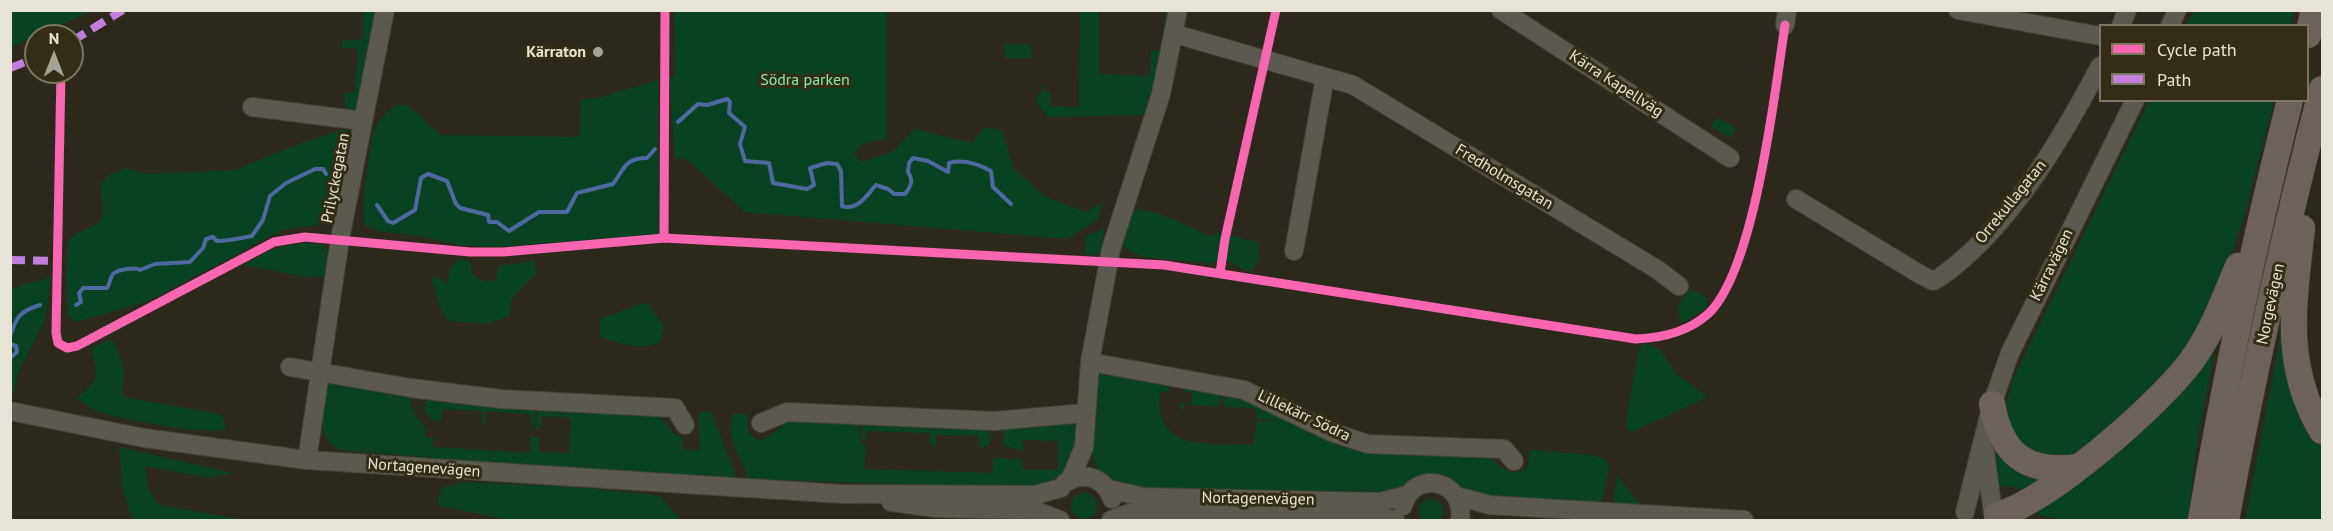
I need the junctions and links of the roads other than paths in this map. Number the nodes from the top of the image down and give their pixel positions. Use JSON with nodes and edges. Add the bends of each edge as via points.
{"nodes":[{"id":1,"x":385,"y":10,"type":"edge"},
{"id":2,"x":1178,"y":10,"type":"edge"},
{"id":3,"x":1501,"y":10,"type":"edge"},
{"id":4,"x":1958,"y":10,"type":"edge"},
{"id":5,"x":2177,"y":10,"type":"edge"},
{"id":6,"x":2314,"y":10,"type":"edge"},
{"id":7,"x":2171,"y":24,"type":"edge"},
{"id":8,"x":2309,"y":28,"type":"edge"},
{"id":9,"x":1175,"y":34,"type":"junction"},
{"id":10,"x":2099,"y":36,"type":"edge"},
{"id":11,"x":2099,"y":68,"type":"edge"},
{"id":12,"x":1325,"y":77,"type":"junction"},
{"id":13,"x":2322,"y":91,"type":"edge"},
{"id":14,"x":2134,"y":102,"type":"edge"},
{"id":15,"x":2289,"y":102,"type":"edge"},
{"id":16,"x":252,"y":107,"type":"dead end"},
{"id":17,"x":363,"y":121,"type":"junction"},
{"id":18,"x":1730,"y":158,"type":"dead end"},
{"id":19,"x":1796,"y":199,"type":"dead end"},
{"id":20,"x":2261,"y":214,"type":"junction"},
{"id":21,"x":1294,"y":251,"type":"dead end"},
{"id":22,"x":1679,"y":286,"type":"dead end"},
{"id":23,"x":1089,"y":362,"type":"junction"},
{"id":24,"x":290,"y":367,"type":"dead end"},
{"id":25,"x":320,"y":371,"type":"junction"},
{"id":26,"x":1992,"y":404,"type":"junction"},
{"id":27,"x":10,"y":411,"type":"edge"},
{"id":28,"x":1085,"y":413,"type":"junction"},
{"id":29,"x":761,"y":423,"type":"dead end"},
{"id":30,"x":685,"y":425,"type":"dead end"},
{"id":31,"x":2322,"y":431,"type":"edge"},
{"id":32,"x":1985,"y":435,"type":"junction"},
{"id":33,"x":1084,"y":447,"type":"junction"},
{"id":34,"x":307,"y":460,"type":"junction"},
{"id":35,"x":1514,"y":461,"type":"dead end"},
{"id":36,"x":2078,"y":466,"type":"junction"},
{"id":37,"x":1066,"y":484,"type":"junction"},
{"id":38,"x":1104,"y":485,"type":"junction"},
{"id":39,"x":842,"y":494,"type":"junction"},
{"id":40,"x":1408,"y":495,"type":"junction"},
{"id":41,"x":1456,"y":496,"type":"junction"},
{"id":42,"x":1959,"y":516,"type":"edge"},
{"id":43,"x":1998,"y":516,"type":"edge"},
{"id":44,"x":1060,"y":520,"type":"edge"},
{"id":45,"x":1110,"y":520,"type":"edge"},
{"id":46,"x":1395,"y":520,"type":"edge"},
{"id":47,"x":1404,"y":520,"type":"edge"},
{"id":48,"x":1460,"y":520,"type":"edge"},
{"id":49,"x":1744,"y":520,"type":"edge"},
{"id":50,"x":2200,"y":520,"type":"edge"},
{"id":51,"x":2226,"y":520,"type":"edge"}],
"edges":[{"from":1,"to":17,"type":"street","name":"Prilyckegatan"},
{"from":2,"to":9,"type":"street"},
{"from":3,"to":18,"type":"street","name":"Kärra Kapellväg"},
{"from":4,"to":10,"type":"street"},
{"from":5,"to":7,"type":"street"},
{"from":6,"to":8,"type":"highway"},
{"from":9,"to":12,"type":"street","name":"Fredholmsgatan"},
{"from":9,"to":23,"type":"street","via":[[1161,94],[1111,249]]},
{"from":11,"to":19,"type":"street","name":"Orrekullagatan","via":[[2061,136],[2020,195],[1979,242],[1939,278],[1933,280],[1922,275]]},
{"from":12,"to":21,"type":"street"},
{"from":12,"to":22,"type":"street","name":"Fredholmsgatan","via":[[1353,85]]},
{"from":13,"to":31,"type":"highway","via":[[2293,315],[2296,367]]},
{"from":13,"to":51,"type":"highway","name":"Norgevägen","via":[[2292,206]]},
{"from":14,"to":26,"type":"street","name":"Kärravägen","via":[[2031,308]]},
{"from":15,"to":20,"type":"highway","name":"Norgevägen"},
{"from":16,"to":17,"type":"street","name":"Prilyckegatan"},
{"from":17,"to":25,"type":"street","name":"Prilyckegatan"},
{"from":20,"to":36,"type":"highway","via":[[2216,319],[2192,361],[2124,429]]},
{"from":20,"to":50,"type":"highway","name":"Norgevägen"},
{"from":23,"to":28,"type":"street"},
{"from":23,"to":35,"type":"street","name":"Lillekärr Södra","via":[[1244,390],[1331,432],[1368,444],[1504,449]]},
{"from":24,"to":25,"type":"street"},
{"from":25,"to":30,"type":"street","via":[[501,399],[675,408]]},
{"from":25,"to":34,"type":"street","name":"Prilyckegatan"},
{"from":26,"to":32,"type":"street","name":"Kärravägen"},
{"from":26,"to":36,"type":"highway","via":[[2000,433],[2017,456],[2044,468]]},
{"from":27,"to":34,"type":"street","name":"Nortagenevägen","via":[[144,438]]},
{"from":28,"to":29,"type":"street","via":[[994,422],[787,412]]},
{"from":28,"to":33,"type":"street"},
{"from":32,"to":42,"type":"street","name":"Kärravägen"},
{"from":32,"to":43,"type":"street","name":"Kärravägen","via":[[1988,492]]},
{"from":33,"to":37,"type":"street"},
{"from":33,"to":38,"type":"street","via":[[1089,464]]},
{"from":34,"to":39,"type":"street","name":"Nortagenevägen"},
{"from":36,"to":43,"type":"highway","via":[[2025,506]]},
{"from":37,"to":38,"type":"street","name":"Nortagenevägen","via":[[1085,476]]},
{"from":37,"to":39,"type":"street","name":"Nortagenevägen","via":[[1035,495]]},
{"from":37,"to":44,"type":"street","name":"Nortagenevägen","via":[[1055,504]]},
{"from":38,"to":40,"type":"street","name":"Nortagenevägen","via":[[1144,497],[1380,502]]},
{"from":38,"to":45,"type":"street","name":"Nortagenevägen","via":[[1113,505]]},
{"from":39,"to":44,"type":"street","name":"Nortagenevägen","via":[[936,508],[1033,510]]},
{"from":40,"to":41,"type":"street","name":"Nortagenevägen","via":[[1415,488],[1432,483],[1450,489]]},
{"from":40,"to":47,"type":"street","via":[[1402,510]]},
{"from":41,"to":48,"type":"street"},
{"from":41,"to":49,"type":"street","name":"Nortagenevägen","via":[[1490,505]]},
{"from":42,"to":43,"type":"street","via":[[1979,509]]},
{"from":45,"to":46,"type":"street","name":"Nortagenevägen","via":[[1147,510],[1372,516]]}]}
